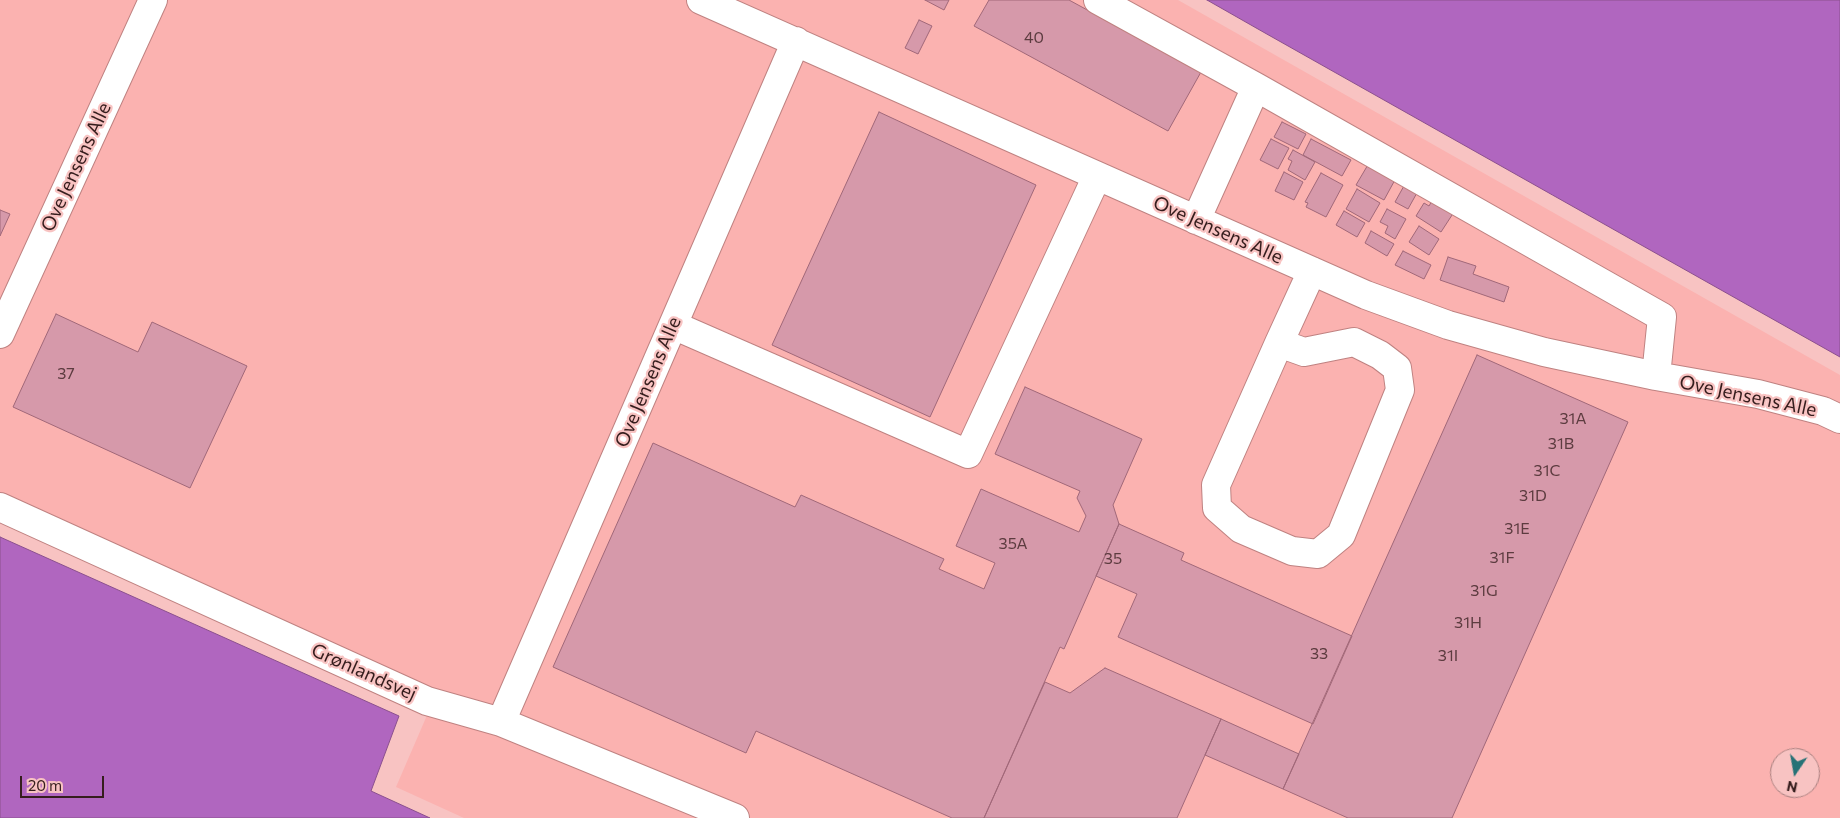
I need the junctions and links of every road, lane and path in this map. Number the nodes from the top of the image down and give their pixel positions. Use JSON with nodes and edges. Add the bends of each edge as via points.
{"nodes":[{"id":1,"x":152,"y":0,"type":"edge"},
{"id":2,"x":701,"y":0,"type":"edge"},
{"id":3,"x":1098,"y":0,"type":"edge"},
{"id":4,"x":796,"y":41,"type":"junction"},
{"id":5,"x":1256,"y":87,"type":"junction"},
{"id":6,"x":1097,"y":176,"type":"junction"},
{"id":7,"x":1196,"y":220,"type":"junction"},
{"id":8,"x":1312,"y":271,"type":"junction"},
{"id":9,"x":673,"y":325,"type":"junction"},
{"id":10,"x":0,"y":334,"type":"edge"},
{"id":11,"x":1279,"y":343,"type":"junction"},
{"id":12,"x":1656,"y":376,"type":"junction"},
{"id":13,"x":1840,"y":419,"type":"edge"},
{"id":14,"x":0,"y":507,"type":"edge"},
{"id":15,"x":501,"y":722,"type":"junction"},
{"id":16,"x":735,"y":818,"type":"edge"}],
"edges":[{"from":1,"to":10,"type":"street","name":"Ove Jensens Alle"},
{"from":2,"to":4,"type":"street","name":"Ove Jensens Alle"},
{"from":3,"to":5,"type":"street","name":"Ove Jensens Alle"},
{"from":4,"to":6,"type":"street","name":"Ove Jensens Alle"},
{"from":4,"to":9,"type":"street","name":"Ove Jensens Alle"},
{"from":5,"to":7,"type":"street"},
{"from":5,"to":12,"type":"street","name":"Ove Jensens Alle","via":[[1662,316]]},
{"from":6,"to":7,"type":"street","name":"Ove Jensens Alle"},
{"from":6,"to":9,"type":"street","via":[[968,454]]},
{"from":7,"to":8,"type":"street","name":"Ove Jensens Alle"},
{"from":8,"to":11,"type":"street"},
{"from":8,"to":12,"type":"street","name":"Ove Jensens Alle","via":[[1448,325],[1544,352]]},
{"from":9,"to":15,"type":"street","name":"Ove Jensens Alle"},
{"from":11,"to":11,"type":"street","via":[[1216,485],[1217,508],[1241,529],[1292,551],[1318,554],[1341,535],[1400,390],[1397,368],[1380,354],[1354,342],[1304,352]]},
{"from":12,"to":13,"type":"street","name":"Ove Jensens Alle","via":[[1758,394],[1823,411]]},
{"from":14,"to":15,"type":"street","name":"Grønlandsvej","via":[[427,701]]},
{"from":15,"to":16,"type":"street","name":"Grønlandsvej"}]}
